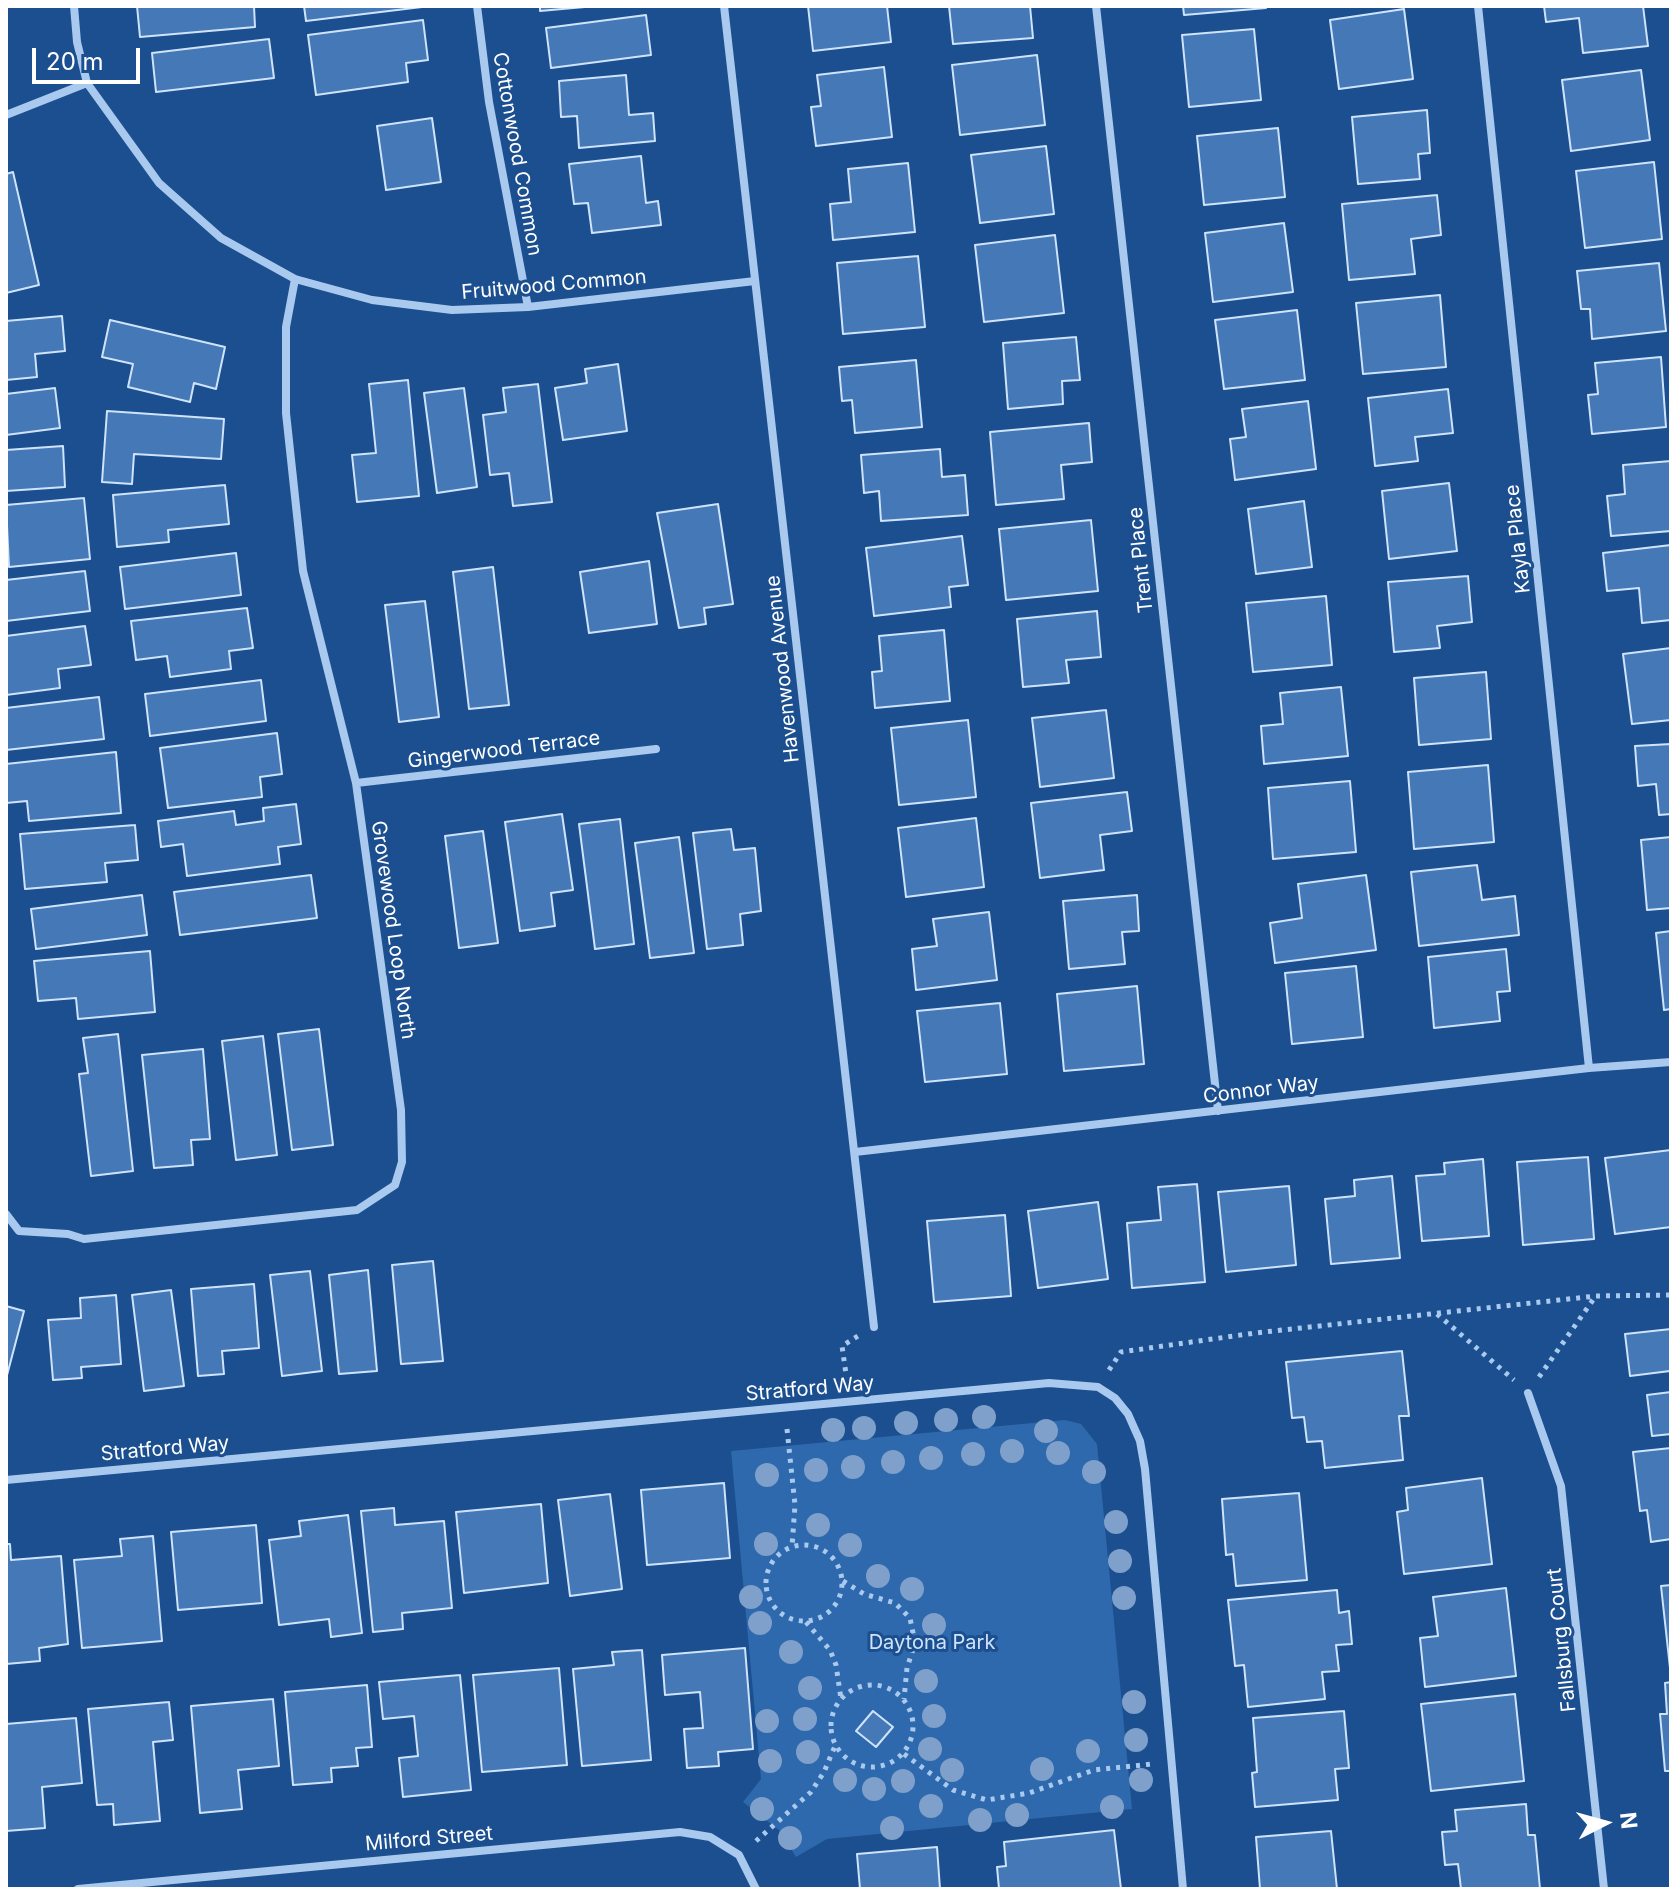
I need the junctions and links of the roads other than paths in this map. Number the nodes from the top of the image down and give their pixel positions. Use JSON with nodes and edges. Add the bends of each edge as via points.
{"nodes":[{"id":1,"x":74,"y":6,"type":"edge"},
{"id":2,"x":477,"y":6,"type":"edge"},
{"id":3,"x":724,"y":6,"type":"edge"},
{"id":4,"x":1096,"y":6,"type":"edge"},
{"id":5,"x":1478,"y":6,"type":"edge"},
{"id":6,"x":87,"y":83,"type":"junction"},
{"id":7,"x":6,"y":115,"type":"edge"},
{"id":8,"x":295,"y":279,"type":"junction"},
{"id":9,"x":755,"y":281,"type":"junction"},
{"id":10,"x":528,"y":307,"type":"junction"},
{"id":11,"x":656,"y":749,"type":"dead end"},
{"id":12,"x":356,"y":783,"type":"junction"},
{"id":13,"x":1671,"y":1062,"type":"edge"},
{"id":14,"x":1589,"y":1068,"type":"junction"},
{"id":15,"x":1218,"y":1111,"type":"junction"},
{"id":16,"x":855,"y":1152,"type":"junction"},
{"id":17,"x":6,"y":1214,"type":"edge"},
{"id":18,"x":874,"y":1327,"type":"road end"},
{"id":19,"x":1528,"y":1393,"type":"road end"},
{"id":20,"x":6,"y":1480,"type":"edge"},
{"id":21,"x":78,"y":1889,"type":"edge"},
{"id":22,"x":756,"y":1889,"type":"edge"},
{"id":23,"x":1183,"y":1889,"type":"edge"},
{"id":24,"x":1604,"y":1889,"type":"edge"}],
"edges":[{"from":1,"to":6,"type":"street","name":"Fruitwood Common"},
{"from":2,"to":10,"type":"street","name":"Cottonwood Common","via":[[489,102]]},
{"from":3,"to":9,"type":"street","name":"Havenwood Avenue"},
{"from":4,"to":15,"type":"street","name":"Trent Place"},
{"from":5,"to":14,"type":"street","name":"Kayla Place"},
{"from":6,"to":7,"type":"street"},
{"from":6,"to":8,"type":"street","name":"Fruitwood Common","via":[[159,183],[221,238]]},
{"from":8,"to":10,"type":"street","name":"Fruitwood Common","via":[[372,300],[438,308]]},
{"from":8,"to":12,"type":"street","name":"Grovewood Loop North","via":[[286,327],[286,413],[303,571]]},
{"from":9,"to":10,"type":"street","name":"Fruitwood Common"},
{"from":9,"to":16,"type":"street","name":"Havenwood Avenue"},
{"from":11,"to":12,"type":"street","name":"Gingerwood Terrace"},
{"from":12,"to":17,"type":"street","name":"Grovewood Loop North","via":[[401,1110],[402,1162],[395,1185],[357,1210],[84,1239],[19,1231]]},
{"from":13,"to":14,"type":"street","name":"Connor Way"},
{"from":14,"to":15,"type":"street","name":"Connor Way"},
{"from":15,"to":16,"type":"street","name":"Connor Way"},
{"from":16,"to":18,"type":"street","name":"Havenwood Avenue"},
{"from":19,"to":24,"type":"street","name":"Fallsburg Court","via":[[1561,1486]]},
{"from":20,"to":23,"type":"street","name":"Stratford Way","via":[[1049,1383],[1098,1387],[1128,1414],[1140,1441]]},
{"from":21,"to":22,"type":"street","name":"Milford Street","via":[[680,1832],[710,1837],[739,1855]]}]}
